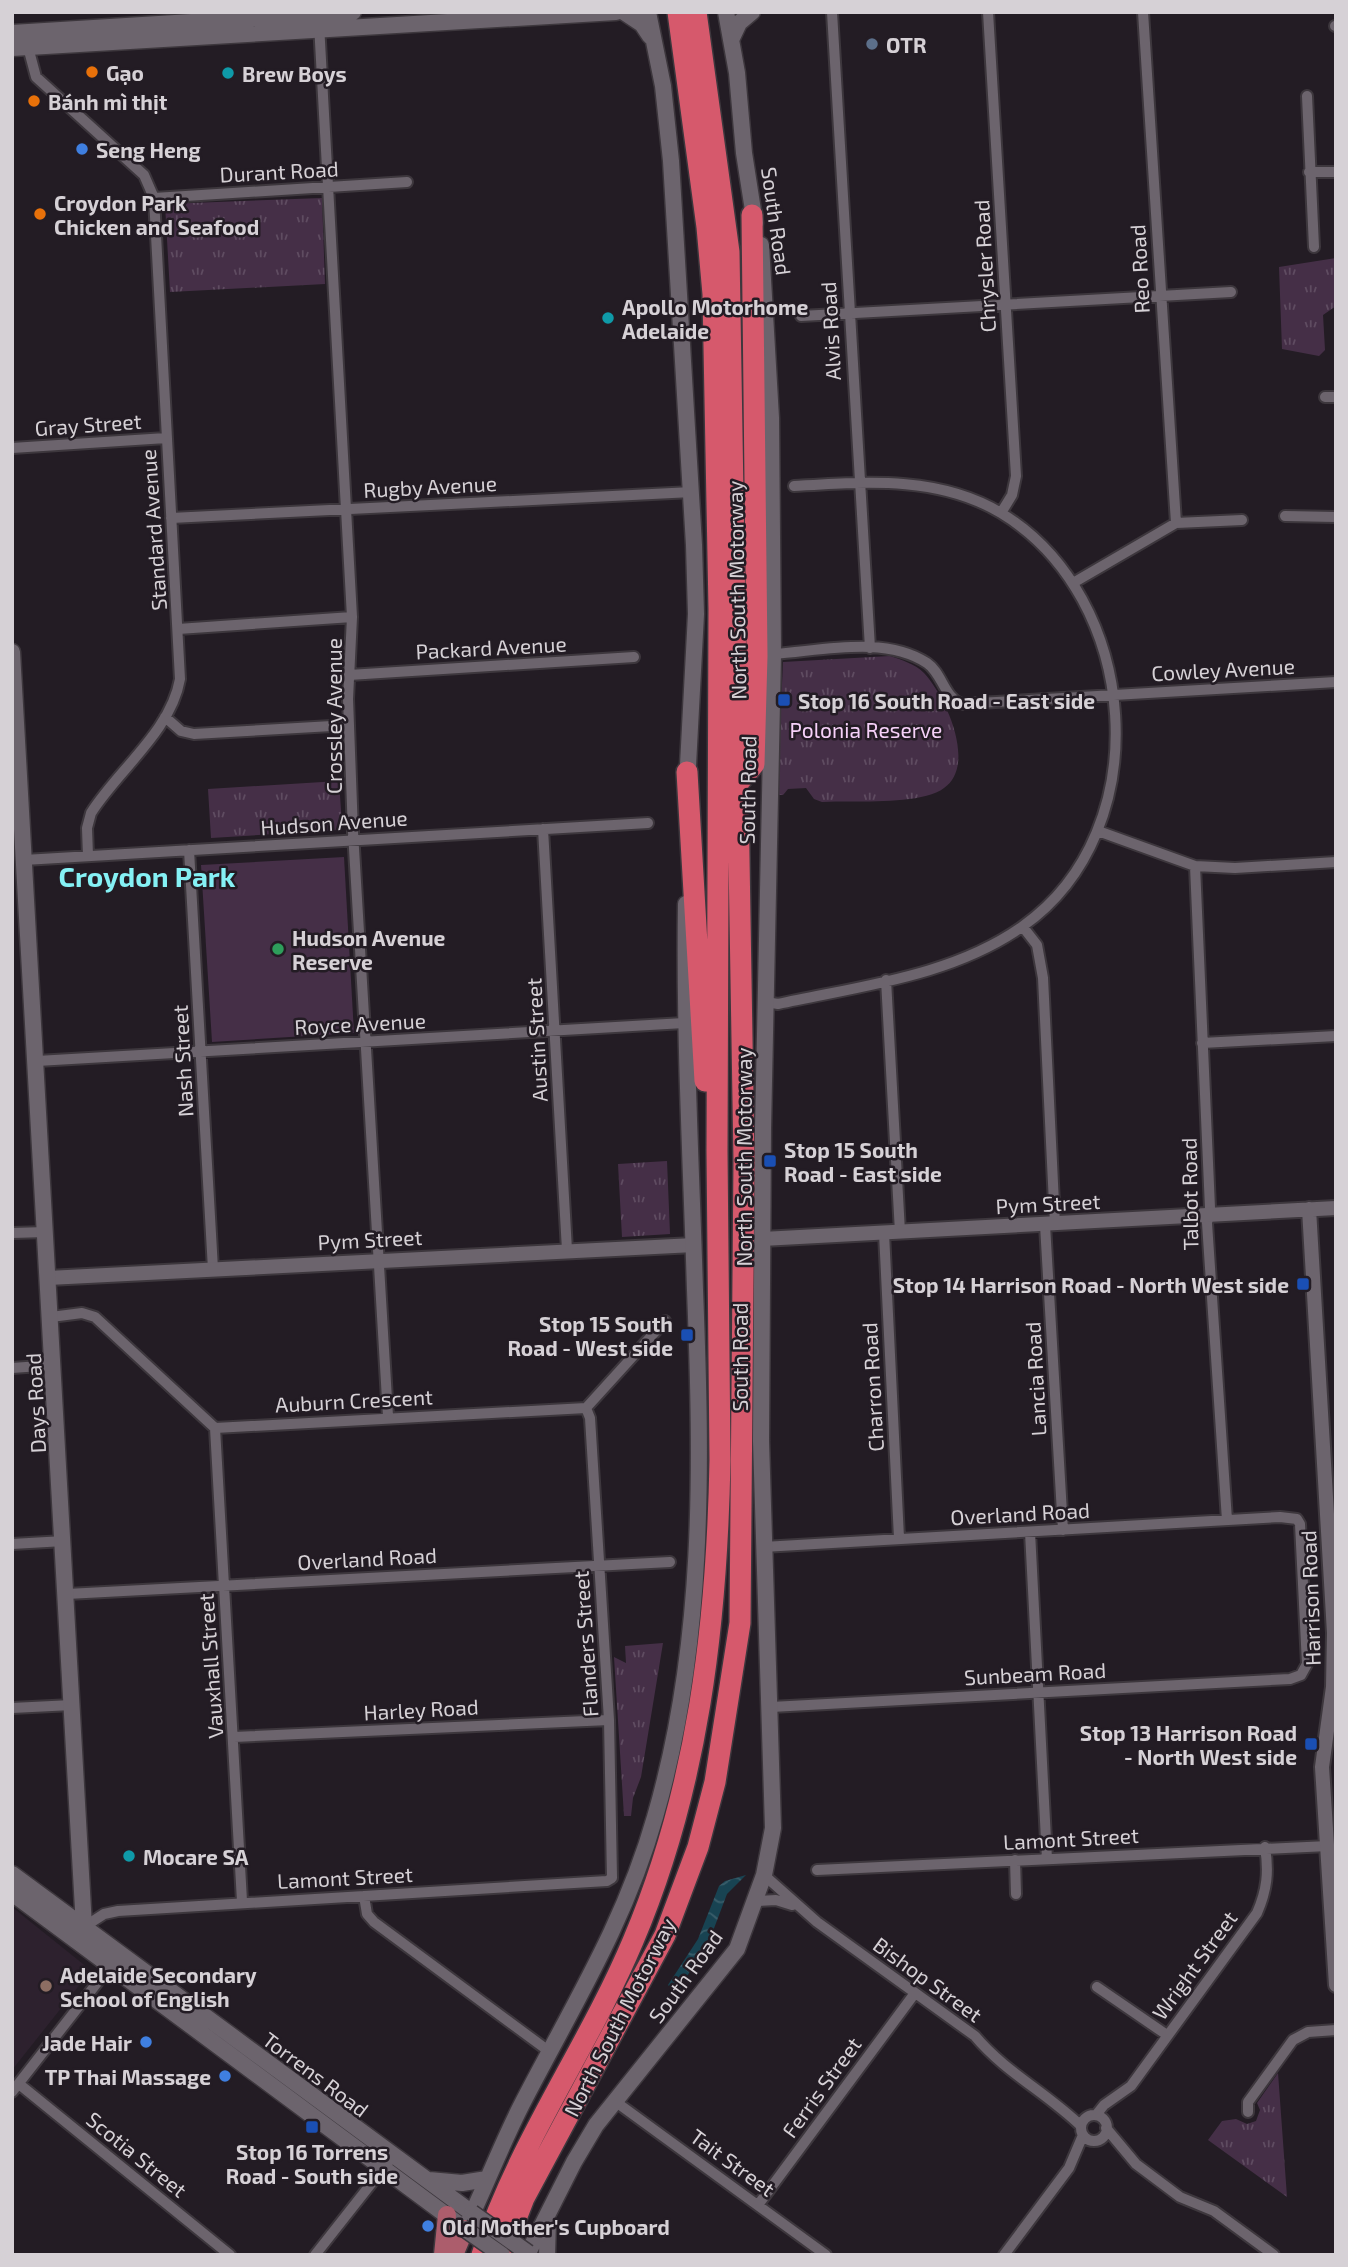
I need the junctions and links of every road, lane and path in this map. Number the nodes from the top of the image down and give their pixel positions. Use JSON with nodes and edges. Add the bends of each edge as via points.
{"nodes":[{"id":1,"x":353,"y":12,"type":"edge"},
{"id":2,"x":616,"y":12,"type":"edge"},
{"id":3,"x":624,"y":12,"type":"edge"},
{"id":4,"x":648,"y":12,"type":"edge"},
{"id":5,"x":678,"y":12,"type":"edge"},
{"id":6,"x":696,"y":12,"type":"edge"},
{"id":7,"x":726,"y":12,"type":"edge"},
{"id":8,"x":752,"y":12,"type":"edge"},
{"id":9,"x":832,"y":12,"type":"edge"},
{"id":10,"x":988,"y":12,"type":"edge"},
{"id":11,"x":1143,"y":12,"type":"edge"},
{"id":12,"x":319,"y":22,"type":"junction"},
{"id":13,"x":12,"y":33,"type":"edge"},
{"id":14,"x":731,"y":40,"type":"junction"},
{"id":15,"x":652,"y":42,"type":"junction"},
{"id":16,"x":18,"y":49,"type":"edge"},
{"id":17,"x":1307,"y":96,"type":"dead end"},
{"id":18,"x":1336,"y":172,"type":"edge"},
{"id":19,"x":1309,"y":173,"type":"junction"},
{"id":20,"x":407,"y":183,"type":"dead end"},
{"id":21,"x":327,"y":187,"type":"junction"},
{"id":22,"x":154,"y":198,"type":"junction"},
{"id":23,"x":752,"y":215,"type":"junction"},
{"id":24,"x":717,"y":225,"type":"junction"},
{"id":25,"x":1314,"y":247,"type":"dead end"},
{"id":26,"x":1231,"y":292,"type":"dead end"},
{"id":27,"x":1160,"y":296,"type":"junction"},
{"id":28,"x":1005,"y":304,"type":"junction"},
{"id":29,"x":848,"y":313,"type":"junction"},
{"id":30,"x":802,"y":316,"type":"dead end"},
{"id":31,"x":166,"y":438,"type":"junction"},
{"id":32,"x":12,"y":448,"type":"edge"},
{"id":33,"x":859,"y":482,"type":"junction"},
{"id":34,"x":794,"y":486,"type":"dead end"},
{"id":35,"x":692,"y":492,"type":"junction"},
{"id":36,"x":345,"y":509,"type":"junction"},
{"id":37,"x":1001,"y":513,"type":"junction"},
{"id":38,"x":1285,"y":516,"type":"dead end"},
{"id":39,"x":1336,"y":517,"type":"edge"},
{"id":40,"x":171,"y":518,"type":"junction"},
{"id":41,"x":1242,"y":520,"type":"dead end"},
{"id":42,"x":1176,"y":523,"type":"junction"},
{"id":43,"x":1073,"y":583,"type":"junction"},
{"id":44,"x":352,"y":617,"type":"junction"},
{"id":45,"x":178,"y":629,"type":"junction"},
{"id":46,"x":870,"y":648,"type":"junction"},
{"id":47,"x":12,"y":652,"type":"edge"},
{"id":48,"x":773,"y":654,"type":"junction"},
{"id":49,"x":634,"y":657,"type":"dead end"},
{"id":50,"x":349,"y":675,"type":"junction"},
{"id":51,"x":1336,"y":682,"type":"edge"},
{"id":52,"x":1112,"y":694,"type":"junction"},
{"id":53,"x":165,"y":717,"type":"junction"},
{"id":54,"x":349,"y":724,"type":"junction"},
{"id":55,"x":687,"y":772,"type":"junction"},
{"id":56,"x":738,"y":783,"type":"junction"},
{"id":57,"x":648,"y":823,"type":"dead end"},
{"id":58,"x":543,"y":829,"type":"junction"},
{"id":59,"x":1098,"y":831,"type":"junction"},
{"id":60,"x":17,"y":832,"type":"edge"},
{"id":61,"x":354,"y":839,"type":"junction"},
{"id":62,"x":189,"y":850,"type":"junction"},
{"id":63,"x":88,"y":856,"type":"junction"},
{"id":64,"x":24,"y":860,"type":"junction"},
{"id":65,"x":1336,"y":862,"type":"edge"},
{"id":66,"x":1195,"y":866,"type":"junction"},
{"id":67,"x":1023,"y":927,"type":"junction"},
{"id":68,"x":886,"y":980,"type":"junction"},
{"id":69,"x":765,"y":1002,"type":"junction"},
{"id":70,"x":684,"y":1023,"type":"junction"},
{"id":71,"x":554,"y":1031,"type":"junction"},
{"id":72,"x":1336,"y":1036,"type":"edge"},
{"id":73,"x":365,"y":1042,"type":"junction"},
{"id":74,"x":1202,"y":1043,"type":"junction"},
{"id":75,"x":200,"y":1051,"type":"junction"},
{"id":76,"x":37,"y":1061,"type":"junction"},
{"id":77,"x":717,"y":1151,"type":"junction"},
{"id":78,"x":1336,"y":1208,"type":"edge"},
{"id":79,"x":1309,"y":1209,"type":"junction"},
{"id":80,"x":1209,"y":1215,"type":"junction"},
{"id":81,"x":1050,"y":1225,"type":"junction"},
{"id":82,"x":46,"y":1232,"type":"junction"},
{"id":83,"x":900,"y":1232,"type":"junction"},
{"id":84,"x":12,"y":1233,"type":"edge"},
{"id":85,"x":884,"y":1233,"type":"junction"},
{"id":86,"x":762,"y":1239,"type":"junction"},
{"id":87,"x":694,"y":1245,"type":"junction"},
{"id":88,"x":567,"y":1250,"type":"junction"},
{"id":89,"x":376,"y":1260,"type":"junction"},
{"id":90,"x":213,"y":1269,"type":"junction"},
{"id":91,"x":48,"y":1278,"type":"junction"},
{"id":92,"x":51,"y":1317,"type":"junction"},
{"id":93,"x":665,"y":1321,"type":"dead end"},
{"id":94,"x":54,"y":1365,"type":"junction"},
{"id":95,"x":12,"y":1368,"type":"edge"},
{"id":96,"x":586,"y":1408,"type":"junction"},
{"id":97,"x":388,"y":1416,"type":"junction"},
{"id":98,"x":215,"y":1428,"type":"junction"},
{"id":99,"x":1227,"y":1521,"type":"junction"},
{"id":100,"x":1063,"y":1531,"type":"junction"},
{"id":101,"x":1030,"y":1532,"type":"junction"},
{"id":102,"x":899,"y":1538,"type":"junction"},
{"id":103,"x":64,"y":1541,"type":"junction"},
{"id":104,"x":12,"y":1544,"type":"edge"},
{"id":105,"x":763,"y":1546,"type":"junction"},
{"id":106,"x":670,"y":1562,"type":"dead end"},
{"id":107,"x":599,"y":1565,"type":"junction"},
{"id":108,"x":224,"y":1585,"type":"junction"},
{"id":109,"x":67,"y":1594,"type":"junction"},
{"id":110,"x":1301,"y":1675,"type":"joint"},
{"id":111,"x":1037,"y":1692,"type":"junction"},
{"id":112,"x":72,"y":1705,"type":"junction"},
{"id":113,"x":771,"y":1707,"type":"junction"},
{"id":114,"x":12,"y":1708,"type":"edge"},
{"id":115,"x":609,"y":1720,"type":"junction"},
{"id":116,"x":234,"y":1737,"type":"junction"},
{"id":117,"x":1330,"y":1742,"type":"edge"},
{"id":118,"x":1328,"y":1846,"type":"junction"},
{"id":119,"x":1265,"y":1847,"type":"junction"},
{"id":120,"x":1047,"y":1859,"type":"junction"},
{"id":121,"x":1015,"y":1860,"type":"junction"},
{"id":122,"x":817,"y":1870,"type":"dead end"},
{"id":123,"x":12,"y":1874,"type":"edge"},
{"id":124,"x":764,"y":1875,"type":"junction"},
{"id":125,"x":612,"y":1878,"type":"joint"},
{"id":126,"x":12,"y":1894,"type":"edge"},
{"id":127,"x":1016,"y":1894,"type":"dead end"},
{"id":128,"x":364,"y":1896,"type":"junction"},
{"id":129,"x":242,"y":1901,"type":"junction"},
{"id":130,"x":756,"y":1901,"type":"junction"},
{"id":131,"x":801,"y":1909,"type":"junction"},
{"id":132,"x":1334,"y":1920,"type":"edge"},
{"id":133,"x":79,"y":1933,"type":"junction"},
{"id":134,"x":111,"y":1965,"type":"junction"},
{"id":135,"x":1336,"y":1985,"type":"edge"},
{"id":136,"x":1097,"y":1987,"type":"dead end"},
{"id":137,"x":915,"y":1993,"type":"junction"},
{"id":138,"x":1336,"y":2030,"type":"edge"},
{"id":139,"x":1167,"y":2035,"type":"junction"},
{"id":140,"x":550,"y":2052,"type":"junction"},
{"id":141,"x":16,"y":2088,"type":"edge"},
{"id":142,"x":616,"y":2102,"type":"junction"},
{"id":143,"x":1248,"y":2112,"type":"dead end"},
{"id":144,"x":1094,"y":2127,"type":"junction"},
{"id":145,"x":388,"y":2162,"type":"junction"},
{"id":146,"x":423,"y":2178,"type":"junction"},
{"id":147,"x":487,"y":2179,"type":"junction"},
{"id":148,"x":758,"y":2205,"type":"junction"},
{"id":149,"x":446,"y":2215,"type":"junction"},
{"id":150,"x":549,"y":2215,"type":"junction"},
{"id":151,"x":469,"y":2221,"type":"junction"},
{"id":152,"x":529,"y":2254,"type":"edge"},
{"id":153,"x":230,"y":2255,"type":"edge"},
{"id":154,"x":315,"y":2255,"type":"edge"},
{"id":155,"x":443,"y":2255,"type":"edge"},
{"id":156,"x":454,"y":2255,"type":"edge"},
{"id":157,"x":482,"y":2255,"type":"edge"},
{"id":158,"x":502,"y":2255,"type":"edge"},
{"id":159,"x":547,"y":2255,"type":"edge"},
{"id":160,"x":826,"y":2255,"type":"edge"},
{"id":161,"x":1004,"y":2255,"type":"edge"},
{"id":162,"x":1274,"y":2255,"type":"edge"}],
"edges":[{"from":1,"to":12,"type":"main road"},
{"from":2,"to":12,"type":"main road"},
{"from":3,"to":15,"type":"main road","via":[[648,30]]},
{"from":4,"to":15,"type":"main road","name":"South Road"},
{"from":5,"to":24,"type":"highway","name":"North South Motorway"},
{"from":6,"to":24,"type":"highway","name":"North South Motorway"},
{"from":7,"to":14,"type":"main road","name":"South Road"},
{"from":8,"to":14,"type":"main road","via":[[739,23]]},
{"from":9,"to":29,"type":"street","name":"Alvis Road"},
{"from":10,"to":28,"type":"street","name":"Chrysler Road"},
{"from":11,"to":27,"type":"street","name":"Reo Road"},
{"from":12,"to":13,"type":"main road"},
{"from":12,"to":16,"type":"main road"},
{"from":12,"to":21,"type":"street","name":"Crossley Avenue"},
{"from":14,"to":23,"type":"main road","name":"South Road"},
{"from":15,"to":35,"type":"main road","name":"South Road","via":[[663,86],[671,162]]},
{"from":16,"to":22,"type":"street","name":"Standard Avenue","via":[[36,77],[144,175]]},
{"from":17,"to":19,"type":"street"},
{"from":18,"to":19,"type":"street"},
{"from":19,"to":25,"type":"street"},
{"from":20,"to":21,"type":"street","name":"Durant Road"},
{"from":21,"to":22,"type":"street","name":"Durant Road"},
{"from":21,"to":36,"type":"street","name":"Crossley Avenue"},
{"from":22,"to":31,"type":"street","name":"Standard Avenue"},
{"from":23,"to":48,"type":"main road","name":"South Road","via":[[763,250],[771,418]]},
{"from":23,"to":56,"type":"highway","via":[[757,656],[754,764]]},
{"from":24,"to":56,"type":"highway","name":"North South Motorway","via":[[734,438]]},
{"from":24,"to":77,"type":"highway","name":"North South Motorway","via":[[713,294],[719,557]]},
{"from":26,"to":27,"type":"street"},
{"from":27,"to":28,"type":"street"},
{"from":27,"to":42,"type":"street","name":"Reo Road"},
{"from":28,"to":29,"type":"street"},
{"from":28,"to":37,"type":"street","name":"Chrysler Road","via":[[1016,476]]},
{"from":29,"to":30,"type":"street"},
{"from":29,"to":33,"type":"street","name":"Alvis Road"},
{"from":31,"to":32,"type":"street","name":"Gray Street"},
{"from":31,"to":40,"type":"street","name":"Standard Avenue"},
{"from":33,"to":34,"type":"street"},
{"from":33,"to":37,"type":"street","via":[[942,490]]},
{"from":33,"to":46,"type":"street","name":"Alvis Road"},
{"from":35,"to":36,"type":"street","name":"Rugby Avenue"},
{"from":35,"to":55,"type":"main road","name":"South Road","via":[[696,614]]},
{"from":36,"to":40,"type":"street","name":"Rugby Avenue"},
{"from":36,"to":44,"type":"street","name":"Crossley Avenue"},
{"from":37,"to":43,"type":"street","via":[[1044,547]]},
{"from":38,"to":39,"type":"street"},
{"from":40,"to":45,"type":"street","name":"Standard Avenue"},
{"from":41,"to":42,"type":"street"},
{"from":42,"to":43,"type":"street"},
{"from":43,"to":52,"type":"street","via":[[1100,637]]},
{"from":44,"to":45,"type":"street"},
{"from":44,"to":50,"type":"street","name":"Crossley Avenue"},
{"from":45,"to":53,"type":"street","name":"Standard Avenue","via":[[180,679]]},
{"from":46,"to":48,"type":"street"},
{"from":46,"to":52,"type":"street","name":"Cowley Avenue","via":[[893,648],[918,657],[932,667],[954,701],[961,704]]},
{"from":47,"to":60,"type":"main road","name":"Days Road"},
{"from":48,"to":69,"type":"main road","name":"South Road"},
{"from":49,"to":50,"type":"street","name":"Packard Avenue"},
{"from":50,"to":54,"type":"street","name":"Crossley Avenue"},
{"from":51,"to":52,"type":"street","name":"Cowley Avenue"},
{"from":52,"to":59,"type":"street","via":[[1115,749]]},
{"from":53,"to":54,"type":"street","via":[[181,731],[194,734]]},
{"from":53,"to":63,"type":"street","name":"Standard Avenue","via":[[91,813]]},
{"from":54,"to":61,"type":"street","name":"Crossley Avenue"},
{"from":55,"to":70,"type":"main road","name":"South Road"},
{"from":55,"to":77,"type":"highway","via":[[706,1106]]},
{"from":56,"to":158,"type":"highway","name":"North South Motorway","via":[[744,1160],[741,1595],[729,1705],[716,1782],[698,1847],[665,1935],[524,2198]]},
{"from":57,"to":58,"type":"street","name":"Hudson Avenue"},
{"from":58,"to":61,"type":"street","name":"Hudson Avenue"},
{"from":58,"to":71,"type":"street","name":"Austin Street"},
{"from":59,"to":66,"type":"street"},
{"from":59,"to":67,"type":"street","via":[[1082,863],[1054,900]]},
{"from":60,"to":64,"type":"main road","name":"Days Road"},
{"from":61,"to":62,"type":"street","name":"Hudson Avenue"},
{"from":61,"to":73,"type":"street","name":"Crossley Avenue"},
{"from":62,"to":63,"type":"street","name":"Hudson Avenue"},
{"from":62,"to":75,"type":"street","name":"Nash Street"},
{"from":63,"to":64,"type":"street","name":"Hudson Avenue"},
{"from":64,"to":76,"type":"main road","name":"Days Road"},
{"from":65,"to":66,"type":"street"},
{"from":66,"to":74,"type":"street","name":"Talbot Road"},
{"from":67,"to":68,"type":"street","via":[[959,962]]},
{"from":67,"to":81,"type":"street","name":"Lancia Road","via":[[1037,945],[1043,978]]},
{"from":68,"to":69,"type":"street","via":[[778,1004]]},
{"from":68,"to":83,"type":"street"},
{"from":69,"to":86,"type":"main road","name":"South Road"},
{"from":70,"to":71,"type":"street","name":"Royce Avenue"},
{"from":70,"to":87,"type":"main road","name":"South Road"},
{"from":71,"to":73,"type":"street","name":"Royce Avenue"},
{"from":71,"to":88,"type":"street","name":"Austin Street"},
{"from":72,"to":74,"type":"street"},
{"from":73,"to":75,"type":"street","name":"Royce Avenue"},
{"from":73,"to":89,"type":"street","name":"Crossley Avenue"},
{"from":74,"to":80,"type":"street","name":"Talbot Road"},
{"from":75,"to":76,"type":"street","name":"Royce Avenue"},
{"from":75,"to":90,"type":"street","name":"Nash Street"},
{"from":76,"to":82,"type":"main road","name":"Days Road"},
{"from":77,"to":157,"type":"highway","name":"North South Motorway","via":[[719,1540],[707,1662],[685,1783],[633,1941],[521,2156]]},
{"from":78,"to":79,"type":"street","name":"Pym Street"},
{"from":79,"to":80,"type":"street","name":"Pym Street"},
{"from":79,"to":117,"type":"street","name":"Harrison Road","via":[[1334,1633]]},
{"from":80,"to":81,"type":"street","name":"Pym Street"},
{"from":80,"to":99,"type":"street","name":"Talbot Road"},
{"from":81,"to":83,"type":"street","name":"Pym Street"},
{"from":81,"to":100,"type":"street","name":"Lancia Road"},
{"from":82,"to":84,"type":"street"},
{"from":82,"to":91,"type":"main road","name":"Days Road"},
{"from":83,"to":85,"type":"street","name":"Pym Street"},
{"from":85,"to":86,"type":"street","name":"Pym Street"},
{"from":85,"to":102,"type":"street","name":"Charron Road"},
{"from":86,"to":105,"type":"main road","name":"South Road"},
{"from":87,"to":88,"type":"street","name":"Pym Street"},
{"from":87,"to":140,"type":"main road","name":"South Road","via":[[700,1508],[692,1638],[680,1718],[654,1820],[627,1898],[607,1948]]},
{"from":88,"to":89,"type":"street","name":"Pym Street"},
{"from":89,"to":90,"type":"street","name":"Pym Street"},
{"from":89,"to":97,"type":"street","name":"Crossley Avenue"},
{"from":90,"to":91,"type":"street","name":"Pym Street"},
{"from":91,"to":92,"type":"main road","name":"Days Road"},
{"from":92,"to":94,"type":"main road","name":"Days Road"},
{"from":92,"to":98,"type":"street","via":[[82,1313],[95,1317]]},
{"from":93,"to":96,"type":"street"},
{"from":94,"to":95,"type":"street"},
{"from":94,"to":103,"type":"main road","name":"Days Road"},
{"from":96,"to":97,"type":"street","name":"Auburn Crescent"},
{"from":96,"to":107,"type":"street","name":"Flanders Street"},
{"from":97,"to":98,"type":"street","name":"Auburn Crescent"},
{"from":98,"to":108,"type":"street","name":"Vauxhall Street"},
{"from":99,"to":100,"type":"street","name":"Overland Road"},
{"from":99,"to":110,"type":"street","name":"Overland Road","via":[[1280,1517],[1297,1519],[1300,1524],[1307,1664]]},
{"from":100,"to":101,"type":"street","name":"Overland Road"},
{"from":101,"to":102,"type":"street","name":"Overland Road"},
{"from":101,"to":111,"type":"street"},
{"from":102,"to":105,"type":"street","name":"Overland Road"},
{"from":103,"to":104,"type":"street"},
{"from":103,"to":109,"type":"main road","name":"Days Road"},
{"from":105,"to":113,"type":"main road","name":"South Road"},
{"from":106,"to":107,"type":"street","name":"Overland Road"},
{"from":107,"to":108,"type":"street","name":"Overland Road"},
{"from":107,"to":115,"type":"street","name":"Flanders Street"},
{"from":108,"to":109,"type":"street","name":"Overland Road"},
{"from":108,"to":116,"type":"street","name":"Vauxhall Street"},
{"from":109,"to":112,"type":"main road","name":"Days Road"},
{"from":110,"to":111,"type":"street","name":"Sunbeam Road"},
{"from":111,"to":113,"type":"street","name":"Sunbeam Road"},
{"from":111,"to":120,"type":"street"},
{"from":112,"to":114,"type":"street"},
{"from":112,"to":133,"type":"main road","name":"Days Road"},
{"from":113,"to":124,"type":"main road","name":"South Road","via":[[774,1828]]},
{"from":115,"to":116,"type":"street","name":"Harley Road"},
{"from":115,"to":125,"type":"street","name":"Flanders Street"},
{"from":116,"to":129,"type":"street","name":"Vauxhall Street"},
{"from":117,"to":118,"type":"street","name":"Harrison Road","via":[[1322,1767]]},
{"from":118,"to":119,"type":"street","name":"Lamont Street"},
{"from":118,"to":132,"type":"street","name":"Harrison Road"},
{"from":119,"to":120,"type":"street","name":"Lamont Street"},
{"from":119,"to":139,"type":"street","name":"Wright Street","via":[[1266,1892],[1257,1913]]},
{"from":120,"to":121,"type":"street","name":"Lamont Street"},
{"from":121,"to":122,"type":"street","name":"Lamont Street"},
{"from":121,"to":127,"type":"street"},
{"from":123,"to":133,"type":"main road","name":"Torrens Road"},
{"from":124,"to":130,"type":"main road","name":"South Road"},
{"from":124,"to":131,"type":"street","name":"Bishop Street"},
{"from":125,"to":128,"type":"street","name":"Lamont Street"},
{"from":126,"to":133,"type":"main road","name":"Torrens Road"},
{"from":128,"to":129,"type":"street","name":"Lamont Street"},
{"from":128,"to":140,"type":"street","via":[[366,1914],[374,1922]]},
{"from":129,"to":133,"type":"street","name":"Lamont Street","via":[[118,1911],[104,1914]]},
{"from":130,"to":131,"type":"street","name":"Bishop Street","via":[[776,1899]]},
{"from":130,"to":142,"type":"main road","name":"South Road","via":[[737,1950]]},
{"from":131,"to":137,"type":"street","name":"Bishop Street"},
{"from":132,"to":135,"type":"street","name":"Harrison Road"},
{"from":133,"to":134,"type":"main road","name":"Torrens Road"},
{"from":133,"to":145,"type":"main road","name":"Torrens Road"},
{"from":134,"to":141,"type":"street"},
{"from":134,"to":145,"type":"main road","name":"Torrens Road"},
{"from":136,"to":139,"type":"street"},
{"from":137,"to":144,"type":"street","name":"Bishop Street","via":[[975,2035],[996,2060]]},
{"from":137,"to":148,"type":"street","name":"Ferris Street"},
{"from":138,"to":143,"type":"street","via":[[1308,2032],[1293,2040],[1248,2102]]},
{"from":139,"to":144,"type":"street","name":"Wright Street"},
{"from":140,"to":147,"type":"main road","name":"South Road"},
{"from":141,"to":153,"type":"street","name":"Scotia Street"},
{"from":142,"to":148,"type":"street","name":"Tait Street"},
{"from":142,"to":150,"type":"main road","name":"South Road","via":[[574,2162]]},
{"from":144,"to":161,"type":"street"},
{"from":144,"to":162,"type":"street","via":[[1180,2197],[1214,2211]]},
{"from":145,"to":146,"type":"main road","name":"Torrens Road"},
{"from":145,"to":149,"type":"main road","name":"Torrens Road"},
{"from":145,"to":154,"type":"street"},
{"from":146,"to":147,"type":"main road","via":[[449,2183]]},
{"from":146,"to":151,"type":"main road","name":"Torrens Road"},
{"from":147,"to":151,"type":"main road","name":"South Road"},
{"from":148,"to":160,"type":"street","name":"Tait Street"},
{"from":149,"to":151,"type":"main road","name":"Torrens Road"},
{"from":149,"to":155,"type":"main road"},
{"from":150,"to":152,"type":"main road","name":"South Road"},
{"from":150,"to":159,"type":"main road"},
{"from":151,"to":152,"type":"main road","name":"Torrens Road","bridge":true},
{"from":151,"to":156,"type":"main road","name":"South Road"},
{"from":151,"to":158,"type":"main road","name":"Torrens Road","bridge":true}]}
